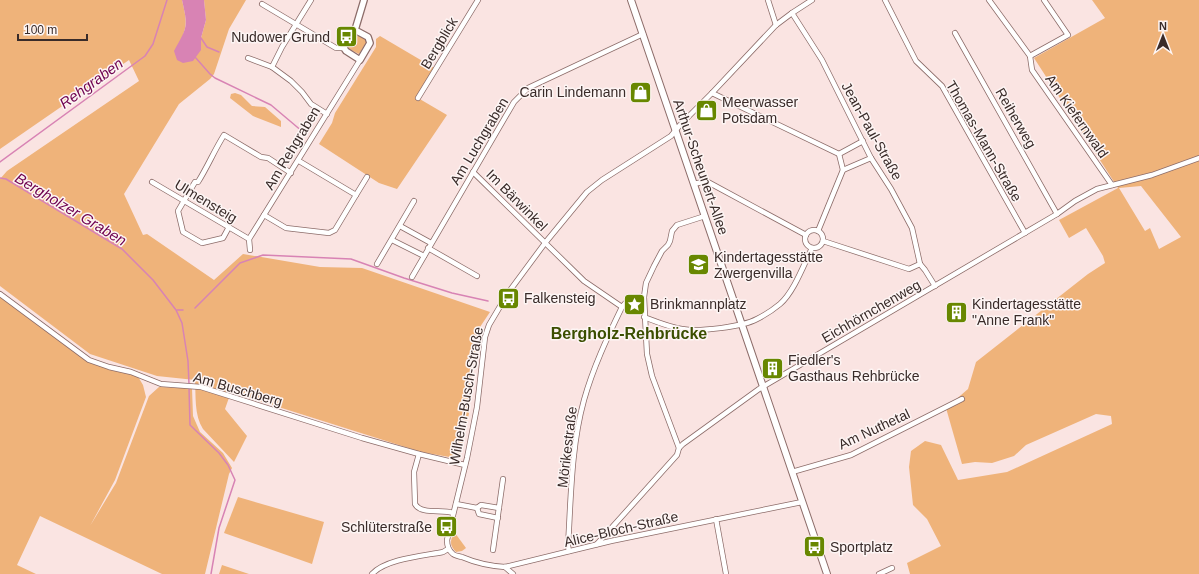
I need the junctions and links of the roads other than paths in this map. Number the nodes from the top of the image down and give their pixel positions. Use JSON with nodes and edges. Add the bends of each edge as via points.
{"nodes":[{"id":1,"x":311,"y":0,"type":"edge"},
{"id":2,"x":364,"y":0,"type":"edge"},
{"id":3,"x":478,"y":0,"type":"edge"},
{"id":4,"x":631,"y":0,"type":"edge"},
{"id":5,"x":768,"y":0,"type":"edge"},
{"id":6,"x":812,"y":0,"type":"edge"},
{"id":7,"x":885,"y":0,"type":"edge"},
{"id":8,"x":989,"y":0,"type":"edge"},
{"id":9,"x":1044,"y":0,"type":"edge"},
{"id":10,"x":262,"y":4,"type":"dead end"},
{"id":11,"x":792,"y":13,"type":"junction"},
{"id":12,"x":296,"y":25,"type":"junction"},
{"id":13,"x":776,"y":25,"type":"junction"},
{"id":14,"x":355,"y":30,"type":"junction"},
{"id":15,"x":955,"y":33,"type":"dead end"},
{"id":16,"x":643,"y":34,"type":"junction"},
{"id":17,"x":344,"y":48,"type":"junction"},
{"id":18,"x":1030,"y":56,"type":"junction"},
{"id":19,"x":248,"y":58,"type":"dead end"},
{"id":20,"x":360,"y":60,"type":"junction"},
{"id":21,"x":272,"y":67,"type":"junction"},
{"id":22,"x":712,"y":93,"type":"junction"},
{"id":23,"x":418,"y":98,"type":"dead end"},
{"id":24,"x":327,"y":114,"type":"junction"},
{"id":25,"x":676,"y":130,"type":"junction"},
{"id":26,"x":863,"y":141,"type":"junction"},
{"id":27,"x":839,"y":154,"type":"junction"},
{"id":28,"x":872,"y":158,"type":"junction"},
{"id":29,"x":1199,"y":158,"type":"edge"},
{"id":30,"x":299,"y":161,"type":"junction"},
{"id":31,"x":844,"y":170,"type":"junction"},
{"id":32,"x":473,"y":172,"type":"junction"},
{"id":33,"x":291,"y":173,"type":"junction"},
{"id":34,"x":367,"y":177,"type":"dead end"},
{"id":35,"x":152,"y":182,"type":"dead end"},
{"id":36,"x":694,"y":184,"type":"junction"},
{"id":37,"x":1112,"y":185,"type":"junction"},
{"id":38,"x":356,"y":195,"type":"junction"},
{"id":39,"x":184,"y":201,"type":"junction"},
{"id":40,"x":414,"y":201,"type":"dead end"},
{"id":41,"x":1057,"y":214,"type":"junction"},
{"id":42,"x":264,"y":215,"type":"junction"},
{"id":43,"x":705,"y":216,"type":"junction"},
{"id":44,"x":400,"y":226,"type":"junction"},
{"id":45,"x":229,"y":228,"type":"junction"},
{"id":46,"x":818,"y":231,"type":"junction"},
{"id":47,"x":1024,"y":233,"type":"junction"},
{"id":48,"x":806,"y":235,"type":"junction"},
{"id":49,"x":249,"y":239,"type":"junction"},
{"id":50,"x":392,"y":240,"type":"junction"},
{"id":51,"x":823,"y":241,"type":"junction"},
{"id":52,"x":431,"y":243,"type":"junction"},
{"id":53,"x":545,"y":243,"type":"junction"},
{"id":54,"x":428,"y":248,"type":"junction"},
{"id":55,"x":812,"y":248,"type":"junction"},
{"id":56,"x":250,"y":250,"type":"dead end"},
{"id":57,"x":424,"y":256,"type":"junction"},
{"id":58,"x":377,"y":264,"type":"dead end"},
{"id":59,"x":920,"y":264,"type":"junction"},
{"id":60,"x":477,"y":276,"type":"dead end"},
{"id":61,"x":412,"y":277,"type":"dead end"},
{"id":62,"x":935,"y":286,"type":"junction"},
{"id":63,"x":0,"y":294,"type":"edge"},
{"id":64,"x":644,"y":297,"type":"junction"},
{"id":65,"x":622,"y":307,"type":"junction"},
{"id":66,"x":644,"y":318,"type":"junction"},
{"id":67,"x":741,"y":324,"type":"junction"},
{"id":68,"x":763,"y":387,"type":"junction"},
{"id":69,"x":962,"y":399,"type":"dead end"},
{"id":70,"x":679,"y":448,"type":"junction"},
{"id":71,"x":419,"y":454,"type":"junction"},
{"id":72,"x":465,"y":465,"type":"junction"},
{"id":73,"x":792,"y":472,"type":"junction"},
{"id":74,"x":504,"y":479,"type":"dead end"},
{"id":75,"x":802,"y":502,"type":"junction"},
{"id":76,"x":456,"y":504,"type":"junction"},
{"id":77,"x":478,"y":508,"type":"junction"},
{"id":78,"x":499,"y":508,"type":"junction"},
{"id":79,"x":453,"y":513,"type":"junction"},
{"id":80,"x":498,"y":518,"type":"junction"},
{"id":81,"x":716,"y":519,"type":"junction"},
{"id":82,"x":596,"y":544,"type":"junction"},
{"id":83,"x":448,"y":549,"type":"junction"},
{"id":84,"x":493,"y":550,"type":"dead end"},
{"id":85,"x":569,"y":551,"type":"junction"},
{"id":86,"x":505,"y":567,"type":"junction"},
{"id":87,"x":892,"y":568,"type":"dead end"},
{"id":88,"x":372,"y":574,"type":"edge"},
{"id":89,"x":512,"y":574,"type":"edge"},
{"id":90,"x":726,"y":574,"type":"edge"},
{"id":91,"x":827,"y":574,"type":"edge"},
{"id":92,"x":879,"y":574,"type":"edge"}],
"edges":[{"from":1,"to":12,"type":"street"},
{"from":2,"to":14,"type":"street"},
{"from":3,"to":23,"type":"street","name":"Bergblick"},
{"from":4,"to":16,"type":"main road","name":"Arthur-Scheunert-Allee"},
{"from":5,"to":13,"type":"street"},
{"from":6,"to":11,"type":"street","name":"Wilhelm-Busch-Straße"},
{"from":7,"to":47,"type":"street","name":"Thomas-Mann-Straße","via":[[916,61],[942,86]]},
{"from":8,"to":18,"type":"street","name":"Am Kiefernwald"},
{"from":9,"to":18,"type":"street","via":[[1068,35]]},
{"from":10,"to":12,"type":"street"},
{"from":11,"to":13,"type":"street","name":"Wilhelm-Busch-Straße"},
{"from":11,"to":26,"type":"street","name":"Jean-Paul-Straße","via":[[822,60]]},
{"from":12,"to":17,"type":"street","via":[[336,48]]},
{"from":12,"to":21,"type":"street"},
{"from":13,"to":22,"type":"street","name":"Wilhelm-Busch-Straße"},
{"from":14,"to":17,"type":"street","via":[[345,42]]},
{"from":14,"to":20,"type":"street","name":"Am Rehgraben","via":[[368,37],[370,43]]},
{"from":15,"to":41,"type":"street","name":"Reiherweg"},
{"from":16,"to":25,"type":"main road","name":"Arthur-Scheunert-Allee"},
{"from":16,"to":32,"type":"street","name":"Am Luchgraben","via":[[528,88],[514,102]]},
{"from":17,"to":20,"type":"street"},
{"from":18,"to":37,"type":"street","name":"Am Kiefernwald","via":[[1032,70]]},
{"from":19,"to":21,"type":"street"},
{"from":20,"to":24,"type":"street","name":"Am Rehgraben"},
{"from":21,"to":24,"type":"street","via":[[291,81],[311,104]]},
{"from":22,"to":25,"type":"street","name":"Wilhelm-Busch-Straße"},
{"from":22,"to":27,"type":"street"},
{"from":24,"to":30,"type":"street","name":"Am Rehgraben"},
{"from":25,"to":36,"type":"main road","name":"Arthur-Scheunert-Allee"},
{"from":25,"to":53,"type":"street","name":"Wilhelm-Busch-Straße","via":[[664,142],[602,180],[588,192]]},
{"from":26,"to":27,"type":"street"},
{"from":26,"to":28,"type":"street","name":"Jean-Paul-Straße"},
{"from":27,"to":31,"type":"street"},
{"from":28,"to":31,"type":"street"},
{"from":28,"to":59,"type":"street","name":"Jean-Paul-Straße","via":[[912,228]]},
{"from":29,"to":37,"type":"street","name":"Eichhörnchenweg","via":[[1152,175]]},
{"from":30,"to":33,"type":"street","name":"Am Rehgraben"},
{"from":30,"to":38,"type":"street"},
{"from":31,"to":46,"type":"street"},
{"from":32,"to":52,"type":"street","name":"Am Luchgraben"},
{"from":32,"to":53,"type":"street","name":"Im Bärwinkel"},
{"from":33,"to":39,"type":"street","via":[[224,135],[212,154],[210,163]]},
{"from":33,"to":42,"type":"street","name":"Am Rehgraben"},
{"from":34,"to":38,"type":"street"},
{"from":35,"to":39,"type":"street","name":"Ulmensteig"},
{"from":36,"to":43,"type":"main road","name":"Arthur-Scheunert-Allee"},
{"from":36,"to":48,"type":"street","via":[[706,181]]},
{"from":37,"to":41,"type":"street","name":"Eichhörnchenweg","via":[[1086,194]]},
{"from":38,"to":42,"type":"street","via":[[335,230],[329,233],[286,228]]},
{"from":39,"to":45,"type":"street","name":"Ulmensteig"},
{"from":39,"to":45,"type":"street","via":[[178,210],[183,232],[202,243],[223,238]]},
{"from":40,"to":44,"type":"street"},
{"from":41,"to":47,"type":"street","name":"Eichhörnchenweg"},
{"from":42,"to":49,"type":"street","name":"Am Rehgraben"},
{"from":43,"to":64,"type":"street","via":[[677,225],[672,231],[668,245],[651,271]]},
{"from":43,"to":67,"type":"main road","name":"Arthur-Scheunert-Allee"},
{"from":44,"to":50,"type":"street"},
{"from":44,"to":52,"type":"street"},
{"from":45,"to":49,"type":"street","name":"Ulmensteig"},
{"from":46,"to":48,"type":"street","via":[[811,231]]},
{"from":46,"to":51,"type":"street","via":[[823,235]]},
{"from":47,"to":62,"type":"street","name":"Eichhörnchenweg"},
{"from":48,"to":55,"type":"street","via":[[806,243]]},
{"from":49,"to":56,"type":"street"},
{"from":50,"to":57,"type":"street"},
{"from":50,"to":58,"type":"street"},
{"from":51,"to":55,"type":"street","via":[[819,247]]},
{"from":51,"to":59,"type":"street","via":[[909,269]]},
{"from":52,"to":54,"type":"street","name":"Am Luchgraben"},
{"from":53,"to":65,"type":"street","name":"Im Bärwinkel","via":[[584,281]]},
{"from":53,"to":72,"type":"street","name":"Wilhelm-Busch-Straße","via":[[508,293],[489,325],[483,350],[477,407]]},
{"from":54,"to":57,"type":"street","name":"Am Luchgraben"},
{"from":54,"to":60,"type":"street"},
{"from":55,"to":67,"type":"street","via":[[781,303],[756,320]]},
{"from":57,"to":61,"type":"street","name":"Am Luchgraben"},
{"from":59,"to":62,"type":"street"},
{"from":62,"to":68,"type":"street","name":"Eichhörnchenweg"},
{"from":63,"to":71,"type":"street","name":"Am Buschberg","via":[[89,360],[161,384],[194,385]]},
{"from":64,"to":65,"type":"street","via":[[634,297]]},
{"from":64,"to":66,"type":"street"},
{"from":65,"to":85,"type":"street","name":"Mörikestraße","via":[[591,376],[583,402],[576,438]]},
{"from":66,"to":67,"type":"street","via":[[684,330],[716,329]]},
{"from":66,"to":70,"type":"street","via":[[652,376]]},
{"from":67,"to":68,"type":"main road","name":"Arthur-Scheunert-Allee"},
{"from":68,"to":70,"type":"street","name":"Eichhörnchenweg"},
{"from":68,"to":73,"type":"main road","name":"Arthur-Scheunert-Allee"},
{"from":69,"to":73,"type":"street","name":"Am Nuthetal","via":[[851,455]]},
{"from":70,"to":82,"type":"street","name":"Eichhörnchenweg","via":[[677,455]]},
{"from":71,"to":72,"type":"street","name":"Am Buschberg"},
{"from":71,"to":79,"type":"street","via":[[414,472],[415,504],[423,510]]},
{"from":72,"to":76,"type":"street","name":"Wilhelm-Busch-Straße"},
{"from":73,"to":75,"type":"main road","name":"Arthur-Scheunert-Allee"},
{"from":74,"to":78,"type":"street"},
{"from":75,"to":81,"type":"street","name":"Alice-Bloch-Straße"},
{"from":75,"to":91,"type":"main road","name":"Arthur-Scheunert-Allee"},
{"from":76,"to":77,"type":"street"},
{"from":76,"to":79,"type":"street","name":"Wilhelm-Busch-Straße"},
{"from":77,"to":78,"type":"street","via":[[481,504]]},
{"from":77,"to":80,"type":"street","via":[[479,514]]},
{"from":78,"to":80,"type":"street"},
{"from":79,"to":83,"type":"street","name":"Wilhelm-Busch-Straße","via":[[447,540]]},
{"from":80,"to":84,"type":"street"},
{"from":81,"to":82,"type":"street","name":"Alice-Bloch-Straße"},
{"from":81,"to":90,"type":"street"},
{"from":82,"to":85,"type":"street","name":"Alice-Bloch-Straße"},
{"from":83,"to":86,"type":"street","name":"Alice-Bloch-Straße","via":[[453,554],[475,562]]},
{"from":83,"to":88,"type":"street","via":[[388,563]]},
{"from":85,"to":86,"type":"street","name":"Alice-Bloch-Straße"},
{"from":86,"to":89,"type":"street"},
{"from":87,"to":92,"type":"street"}]}
